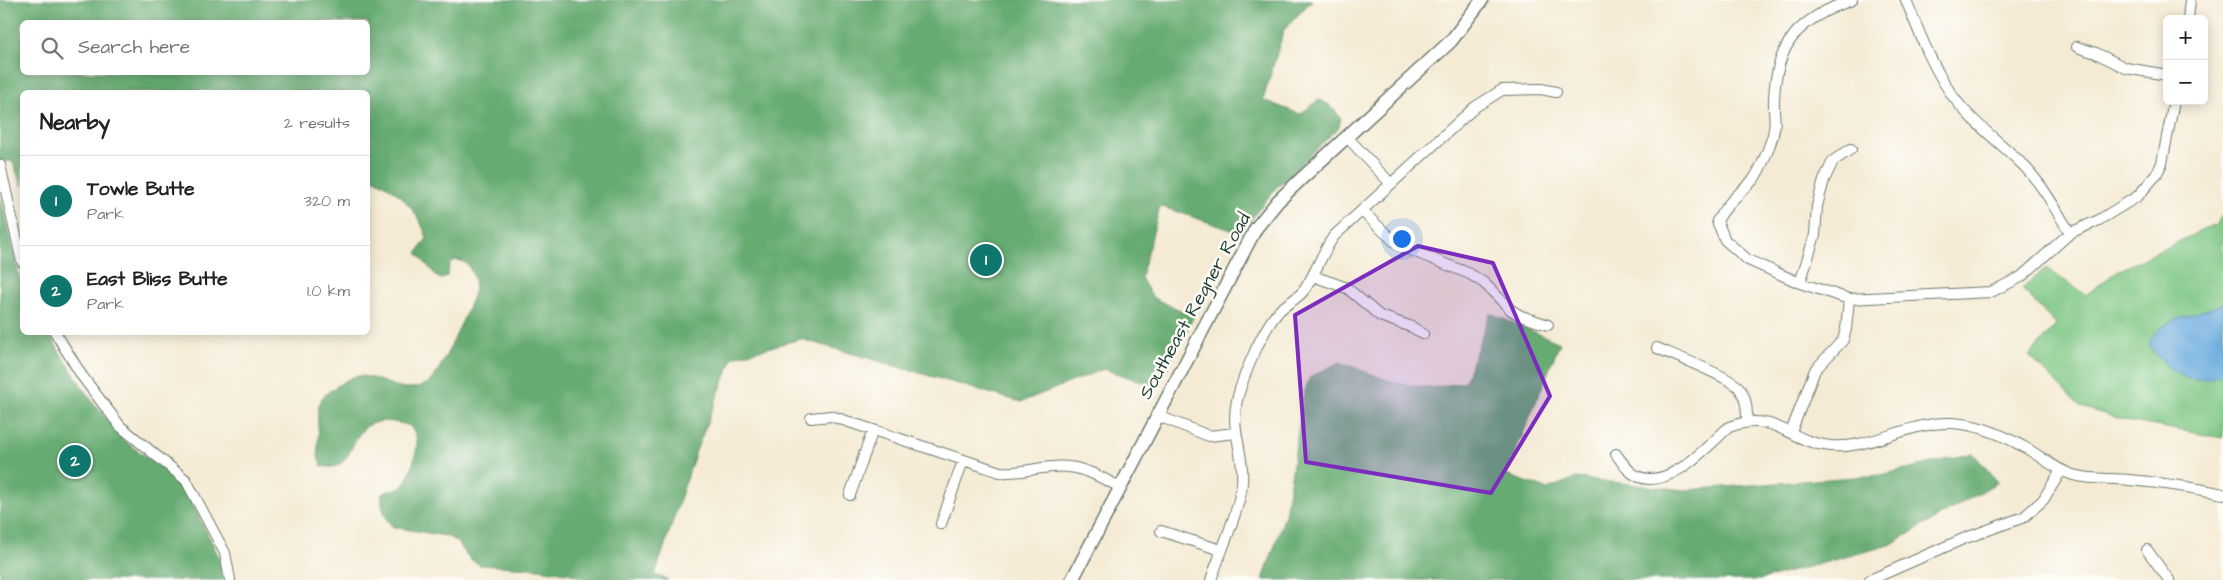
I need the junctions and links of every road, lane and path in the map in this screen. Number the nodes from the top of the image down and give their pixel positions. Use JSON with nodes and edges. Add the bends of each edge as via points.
{"nodes":[{"id":1,"x":1482,"y":0,"type":"edge"},
{"id":2,"x":1852,"y":0,"type":"edge"},
{"id":3,"x":1906,"y":0,"type":"edge"},
{"id":4,"x":2190,"y":0,"type":"edge"},
{"id":5,"x":2188,"y":15,"type":"edge"},
{"id":6,"x":2077,"y":47,"type":"dead end"},
{"id":7,"x":2163,"y":74,"type":"edge"},
{"id":8,"x":1556,"y":92,"type":"dead end"},
{"id":9,"x":2173,"y":105,"type":"edge"},
{"id":10,"x":1347,"y":137,"type":"junction"},
{"id":11,"x":1851,"y":149,"type":"dead end"},
{"id":12,"x":0,"y":165,"type":"edge"},
{"id":13,"x":1392,"y":184,"type":"junction"},
{"id":14,"x":1362,"y":211,"type":"junction"},
{"id":15,"x":2070,"y":234,"type":"junction"},
{"id":16,"x":20,"y":253,"type":"edge"},
{"id":17,"x":1313,"y":276,"type":"junction"},
{"id":18,"x":1800,"y":283,"type":"junction"},
{"id":19,"x":1849,"y":299,"type":"junction"},
{"id":20,"x":1548,"y":325,"type":"dead end"},
{"id":21,"x":1423,"y":334,"type":"dead end"},
{"id":22,"x":57,"y":335,"type":"edge"},
{"id":23,"x":1657,"y":348,"type":"dead end"},
{"id":24,"x":1156,"y":415,"type":"junction"},
{"id":25,"x":811,"y":418,"type":"dead end"},
{"id":26,"x":1747,"y":422,"type":"junction"},
{"id":27,"x":873,"y":430,"type":"junction"},
{"id":28,"x":1790,"y":432,"type":"junction"},
{"id":29,"x":1235,"y":433,"type":"junction"},
{"id":30,"x":1616,"y":454,"type":"dead end"},
{"id":31,"x":963,"y":461,"type":"junction"},
{"id":32,"x":2061,"y":471,"type":"junction"},
{"id":33,"x":1120,"y":487,"type":"junction"},
{"id":34,"x":2223,"y":494,"type":"edge"},
{"id":35,"x":850,"y":495,"type":"dead end"},
{"id":36,"x":941,"y":524,"type":"dead end"},
{"id":37,"x":1162,"y":530,"type":"dead end"},
{"id":38,"x":1221,"y":550,"type":"junction"},
{"id":39,"x":2147,"y":550,"type":"dead end"},
{"id":40,"x":230,"y":580,"type":"edge"},
{"id":41,"x":1072,"y":580,"type":"edge"},
{"id":42,"x":1211,"y":580,"type":"edge"},
{"id":43,"x":1870,"y":580,"type":"edge"},
{"id":44,"x":2169,"y":580,"type":"edge"}],
"edges":[{"from":1,"to":10,"type":"main road","name":"Southeast Regner Road","via":[[1451,41]]},
{"from":2,"to":18,"type":"street","via":[[1818,13],[1789,41],[1778,64],[1773,101],[1776,119],[1771,141],[1753,180],[1737,193],[1716,221],[1725,240],[1748,260]]},
{"from":3,"to":15,"type":"street","via":[[1932,63],[1951,94],[2026,168],[2045,191]]},
{"from":4,"to":5,"type":"street"},
{"from":6,"to":7,"type":"street","via":[[2126,68]]},
{"from":8,"to":13,"type":"street","via":[[1502,86]]},
{"from":9,"to":15,"type":"street","via":[[2165,151],[2156,176],[2126,205]]},
{"from":10,"to":13,"type":"street"},
{"from":10,"to":24,"type":"main road","name":"Southeast Regner Road","via":[[1278,200],[1256,228]]},
{"from":11,"to":18,"type":"street","via":[[1834,161],[1824,180],[1817,206],[1815,235]]},
{"from":12,"to":16,"type":"street"},
{"from":13,"to":14,"type":"street"},
{"from":14,"to":17,"type":"street","via":[[1334,236],[1323,251]]},
{"from":14,"to":20,"type":"street","via":[[1398,245],[1470,274],[1511,310]]},
{"from":15,"to":19,"type":"street","via":[[2021,277],[1991,292]]},
{"from":17,"to":21,"type":"street","via":[[1347,288],[1380,316]]},
{"from":17,"to":29,"type":"street","via":[[1303,292],[1279,311],[1244,377],[1237,403]]},
{"from":18,"to":19,"type":"street"},
{"from":19,"to":28,"type":"street","via":[[1842,340],[1815,370]]},
{"from":22,"to":40,"type":"street","via":[[82,376],[120,426],[186,480],[225,553]]},
{"from":23,"to":26,"type":"street","via":[[1739,387],[1746,402]]},
{"from":24,"to":29,"type":"street","via":[[1209,436]]},
{"from":24,"to":33,"type":"main road","name":"Southeast Regner Road"},
{"from":25,"to":27,"type":"street","via":[[831,416]]},
{"from":26,"to":28,"type":"street","via":[[1769,423]]},
{"from":26,"to":30,"type":"street","via":[[1729,427],[1676,472],[1655,479],[1637,476]]},
{"from":27,"to":31,"type":"street"},
{"from":27,"to":35,"type":"street"},
{"from":28,"to":32,"type":"street","via":[[1829,446],[1847,445],[1936,423],[1953,423],[1992,432],[2024,447]]},
{"from":29,"to":38,"type":"street","via":[[1242,464],[1242,483]]},
{"from":31,"to":33,"type":"street","via":[[1015,473],[1069,467]]},
{"from":31,"to":36,"type":"street"},
{"from":32,"to":34,"type":"street","via":[[2090,478],[2153,482]]},
{"from":32,"to":43,"type":"street","via":[[2043,500],[2024,517],[1963,538]]},
{"from":33,"to":41,"type":"main road","name":"Southeast Regner Road"},
{"from":37,"to":38,"type":"street"},
{"from":38,"to":42,"type":"street"},
{"from":39,"to":44,"type":"street"}]}
